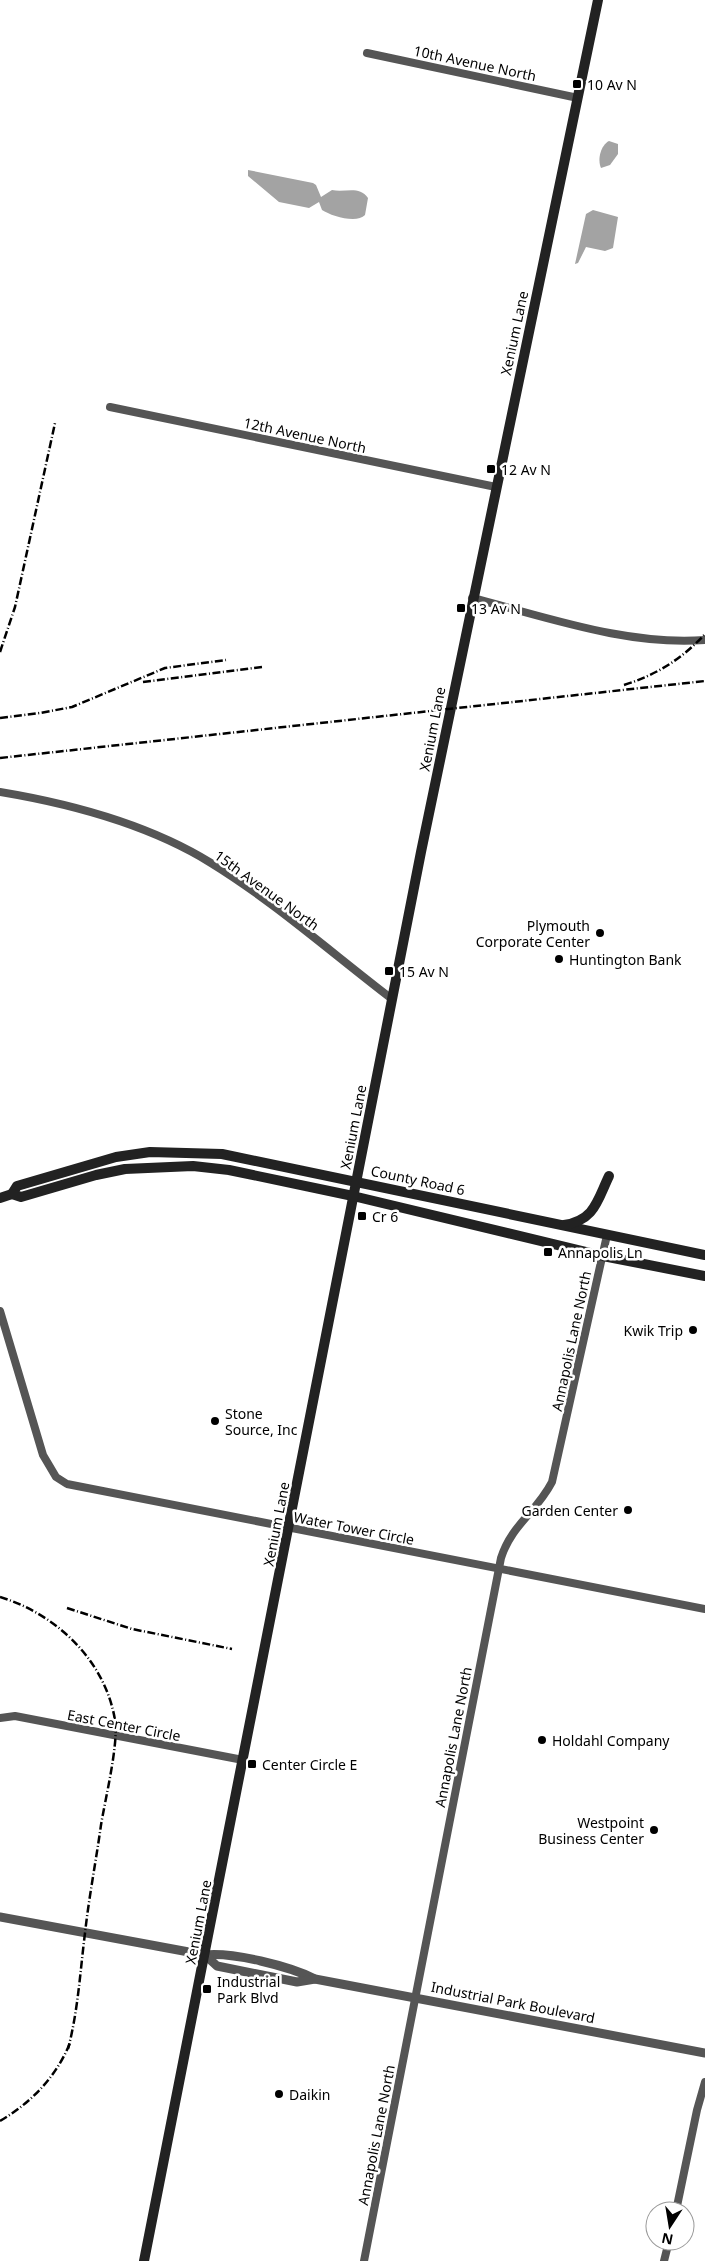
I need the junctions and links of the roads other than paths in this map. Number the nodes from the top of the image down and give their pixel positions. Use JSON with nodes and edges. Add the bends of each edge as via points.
{"nodes":[{"id":1,"x":598,"y":0,"type":"edge"},
{"id":2,"x":367,"y":53,"type":"dead end"},
{"id":3,"x":578,"y":98,"type":"junction"},
{"id":4,"x":110,"y":407,"type":"dead end"},
{"id":5,"x":496,"y":487,"type":"junction"},
{"id":6,"x":472,"y":598,"type":"junction"},
{"id":7,"x":705,"y":640,"type":"edge"},
{"id":8,"x":0,"y":792,"type":"edge"},
{"id":9,"x":392,"y":1000,"type":"junction"},
{"id":10,"x":609,"y":1176,"type":"dead end"},
{"id":11,"x":356,"y":1181,"type":"junction"},
{"id":12,"x":12,"y":1194,"type":"junction"},
{"id":13,"x":353,"y":1196,"type":"junction"},
{"id":14,"x":0,"y":1198,"type":"edge"},
{"id":15,"x":562,"y":1226,"type":"junction"},
{"id":16,"x":607,"y":1235,"type":"junction"},
{"id":17,"x":705,"y":1255,"type":"edge"},
{"id":18,"x":603,"y":1256,"type":"junction"},
{"id":19,"x":705,"y":1276,"type":"edge"},
{"id":20,"x":0,"y":1311,"type":"edge"},
{"id":21,"x":289,"y":1528,"type":"junction"},
{"id":22,"x":499,"y":1570,"type":"junction"},
{"id":23,"x":705,"y":1609,"type":"edge"},
{"id":24,"x":0,"y":1718,"type":"edge"},
{"id":25,"x":244,"y":1760,"type":"junction"},
{"id":26,"x":0,"y":1917,"type":"edge"},
{"id":27,"x":205,"y":1956,"type":"junction"},
{"id":28,"x":416,"y":1997,"type":"junction"},
{"id":29,"x":705,"y":2053,"type":"edge"},
{"id":30,"x":705,"y":2082,"type":"edge"},
{"id":31,"x":678,"y":2201,"type":"edge"},
{"id":32,"x":144,"y":2261,"type":"edge"},
{"id":33,"x":364,"y":2261,"type":"edge"}],
"edges":[{"from":1,"to":3,"type":"main road","name":"Xenium Lane"},
{"from":2,"to":3,"type":"street","name":"10th Avenue North"},
{"from":3,"to":5,"type":"main road","name":"Xenium Lane"},
{"from":4,"to":5,"type":"street","name":"12th Avenue North"},
{"from":5,"to":6,"type":"main road","name":"Xenium Lane"},
{"from":6,"to":7,"type":"street","via":[[620,635],[661,640]]},
{"from":6,"to":9,"type":"main road","name":"Xenium Lane"},
{"from":8,"to":9,"type":"street","name":"15th Avenue North","via":[[142,829],[210,862]]},
{"from":9,"to":11,"type":"main road","name":"Xenium Lane"},
{"from":10,"to":15,"type":"main road","via":[[590,1214],[581,1221]]},
{"from":11,"to":12,"type":"main road","name":"County Road 6","via":[[222,1154],[150,1152],[66,1170],[17,1186]]},
{"from":11,"to":13,"type":"main road","name":"Xenium Lane"},
{"from":11,"to":15,"type":"main road","name":"County Road 6"},
{"from":12,"to":13,"type":"main road","name":"County Road 6","via":[[21,1197],[125,1169],[193,1166],[229,1170]]},
{"from":12,"to":14,"type":"main road","name":"County Road 6"},
{"from":13,"to":18,"type":"main road","name":"County Road 6"},
{"from":13,"to":21,"type":"main road","name":"Xenium Lane"},
{"from":15,"to":16,"type":"main road","name":"County Road 6"},
{"from":16,"to":17,"type":"main road","name":"County Road 6"},
{"from":16,"to":18,"type":"street","name":"Annapolis Lane North"},
{"from":18,"to":19,"type":"main road","name":"County Road 6"},
{"from":18,"to":22,"type":"street","name":"Annapolis Lane North","via":[[552,1482],[536,1508],[513,1530]]},
{"from":20,"to":21,"type":"street","name":"Water Tower Circle","via":[[43,1455],[56,1477],[79,1488]]},
{"from":21,"to":22,"type":"street","name":"Water Tower Circle"},
{"from":21,"to":25,"type":"main road","name":"Xenium Lane"},
{"from":22,"to":23,"type":"street","name":"Water Tower Circle"},
{"from":22,"to":28,"type":"street","name":"Annapolis Lane North"},
{"from":24,"to":25,"type":"street","name":"East Center Circle","via":[[15,1716]]},
{"from":25,"to":27,"type":"main road","name":"Xenium Lane"},
{"from":26,"to":27,"type":"street","name":"Industrial Park Boulevard"},
{"from":27,"to":28,"type":"street","name":"Industrial Park Boulevard","via":[[220,1954],[299,1971],[315,1979]]},
{"from":27,"to":32,"type":"main road","name":"Xenium Lane"},
{"from":28,"to":29,"type":"street","name":"Industrial Park Boulevard"},
{"from":28,"to":33,"type":"street","name":"Annapolis Lane North"},
{"from":30,"to":31,"type":"street"}]}
